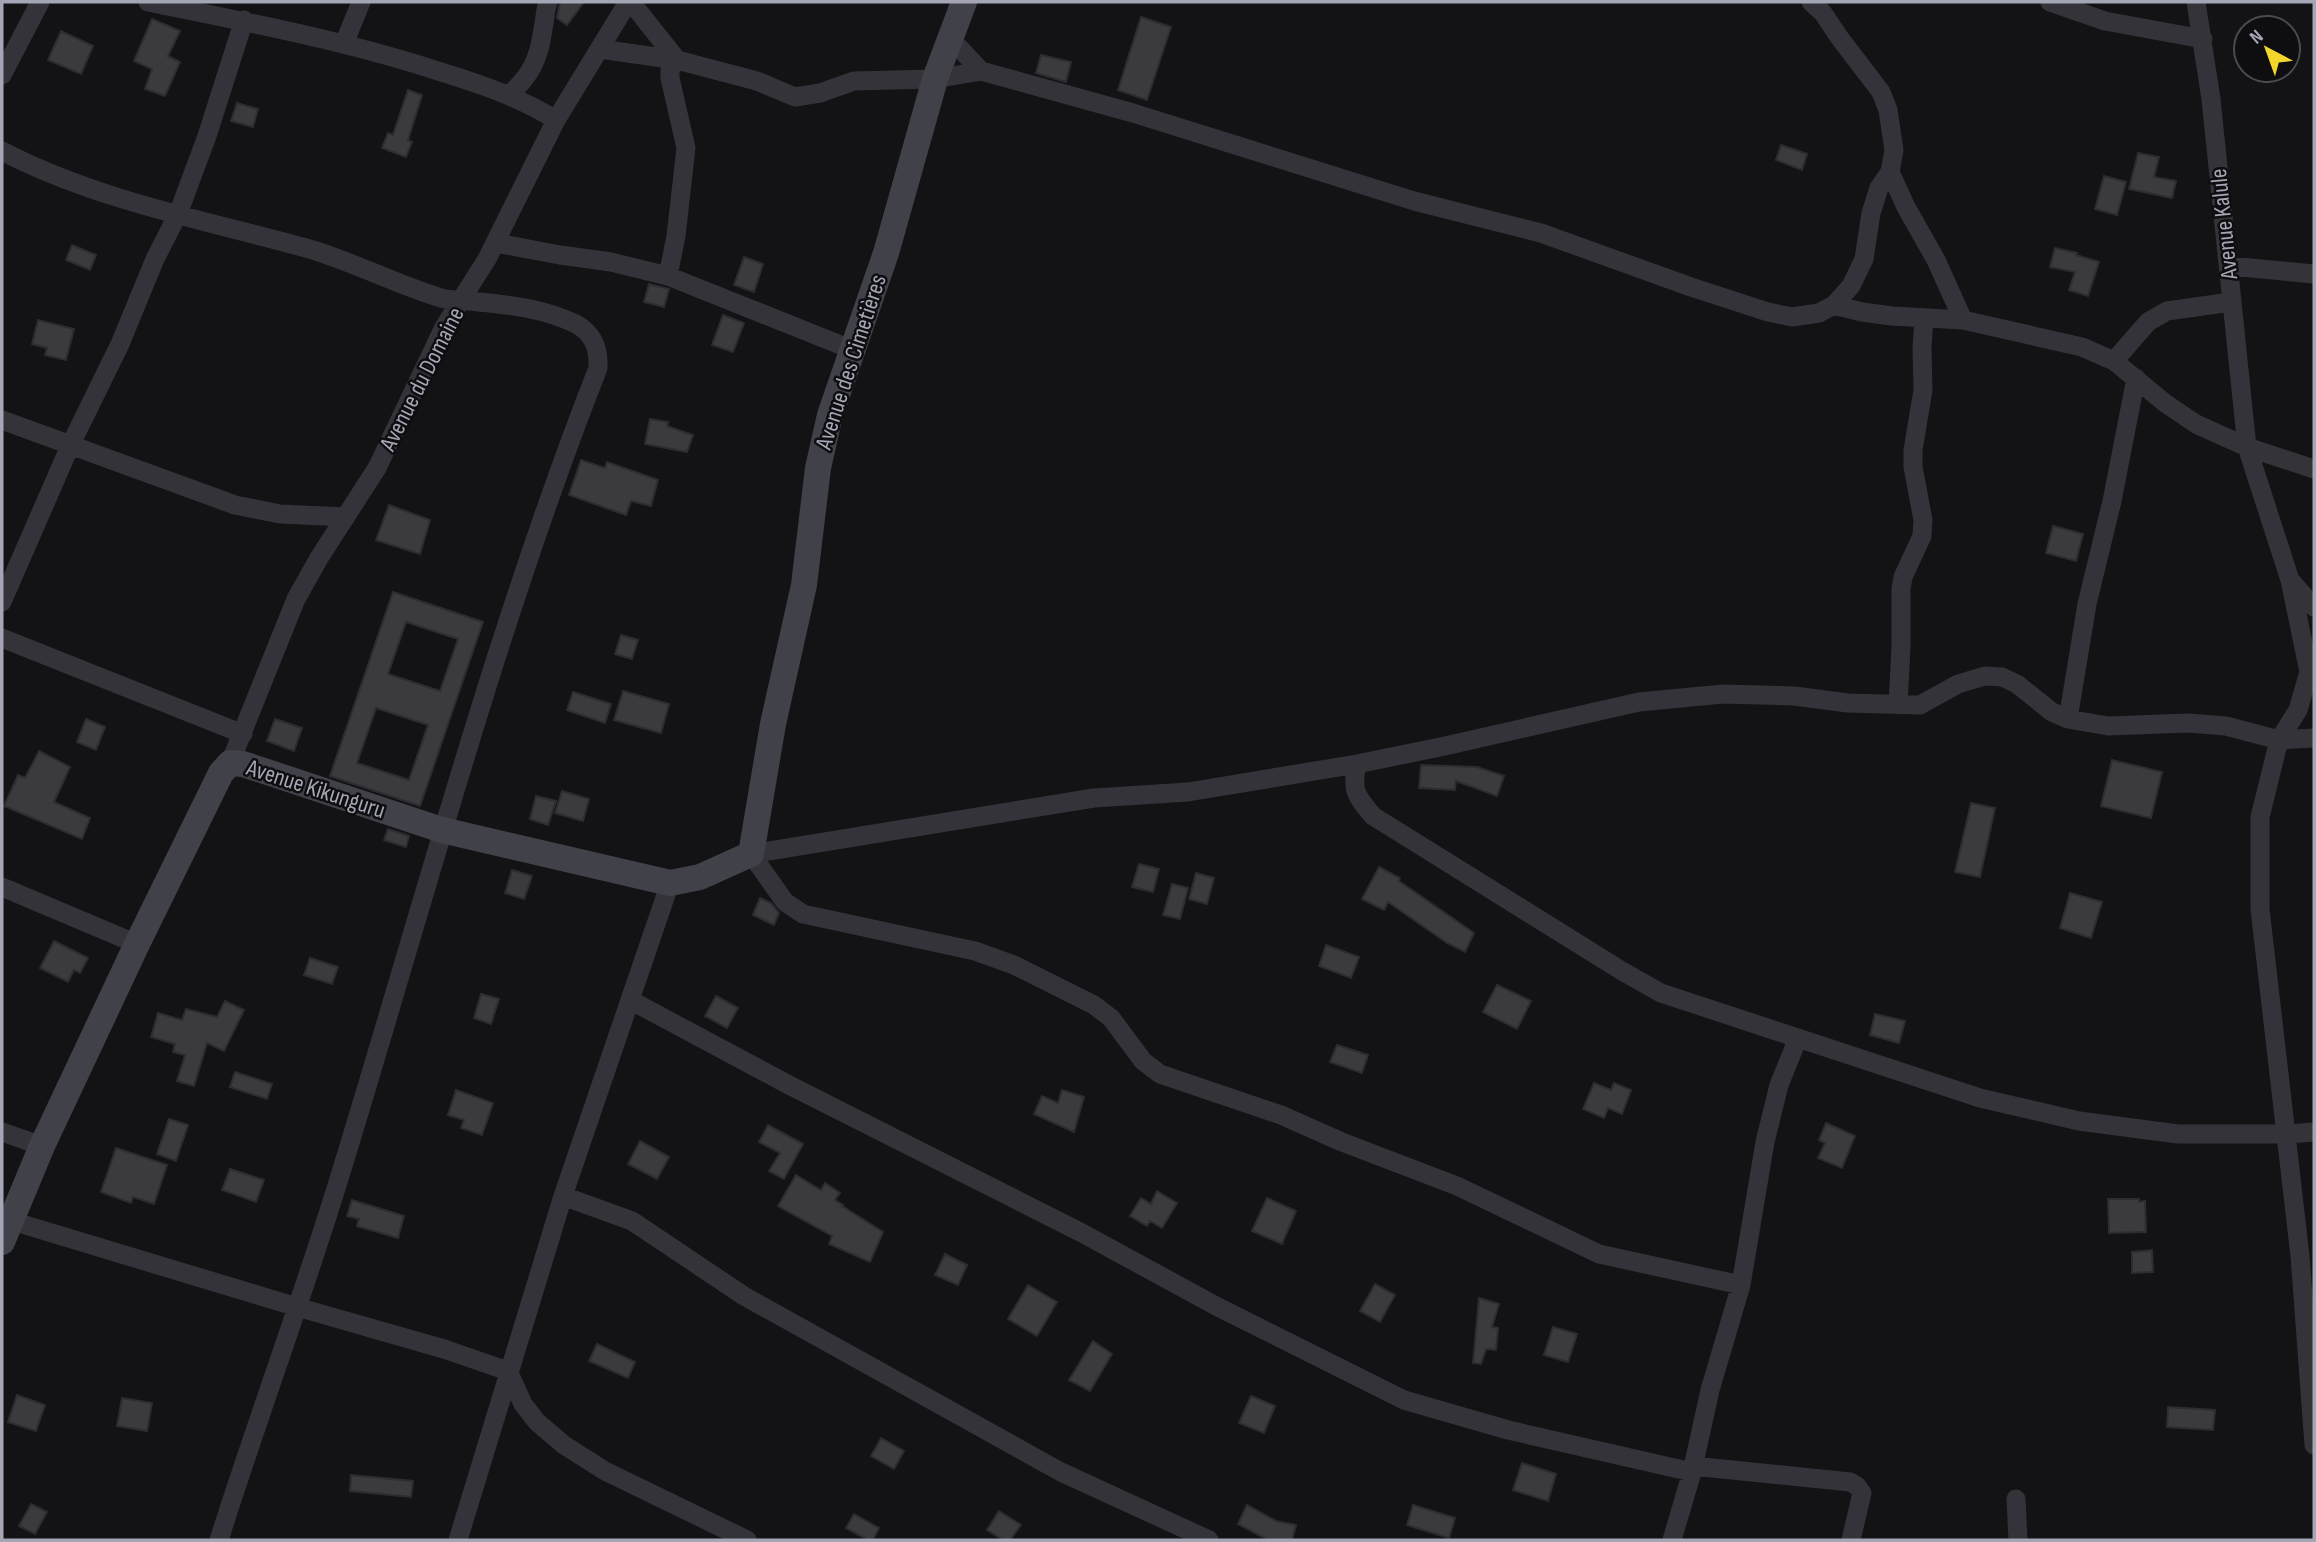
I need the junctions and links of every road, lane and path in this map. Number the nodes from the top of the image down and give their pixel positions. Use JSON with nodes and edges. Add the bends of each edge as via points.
{"nodes":[{"id":1,"x":40,"y":2,"type":"edge"},
{"id":2,"x":148,"y":2,"type":"edge"},
{"id":3,"x":361,"y":2,"type":"edge"},
{"id":4,"x":548,"y":2,"type":"edge"},
{"id":5,"x":629,"y":2,"type":"edge"},
{"id":6,"x":964,"y":2,"type":"edge"},
{"id":7,"x":1811,"y":2,"type":"edge"},
{"id":8,"x":2050,"y":2,"type":"edge"},
{"id":9,"x":2196,"y":2,"type":"edge"},
{"id":10,"x":244,"y":20,"type":"junction"},
{"id":11,"x":951,"y":39,"type":"junction"},
{"id":12,"x":2203,"y":39,"type":"junction"},
{"id":13,"x":344,"y":44,"type":"junction"},
{"id":14,"x":600,"y":50,"type":"junction"},
{"id":15,"x":677,"y":60,"type":"junction"},
{"id":16,"x":981,"y":71,"type":"junction"},
{"id":17,"x":2,"y":75,"type":"edge"},
{"id":18,"x":935,"y":79,"type":"junction"},
{"id":19,"x":509,"y":95,"type":"junction"},
{"id":20,"x":555,"y":120,"type":"junction"},
{"id":21,"x":2,"y":151,"type":"edge"},
{"id":22,"x":1890,"y":172,"type":"junction"},
{"id":23,"x":178,"y":214,"type":"junction"},
{"id":24,"x":496,"y":243,"type":"junction"},
{"id":25,"x":2230,"y":266,"type":"junction"},
{"id":26,"x":2314,"y":274,"type":"edge"},
{"id":27,"x":668,"y":276,"type":"junction"},
{"id":28,"x":462,"y":300,"type":"junction"},
{"id":29,"x":2231,"y":302,"type":"junction"},
{"id":30,"x":1834,"y":304,"type":"junction"},
{"id":31,"x":1924,"y":318,"type":"junction"},
{"id":32,"x":1963,"y":320,"type":"junction"},
{"id":33,"x":853,"y":350,"type":"junction"},
{"id":34,"x":2114,"y":361,"type":"junction"},
{"id":35,"x":2136,"y":378,"type":"junction"},
{"id":36,"x":2,"y":420,"type":"edge"},
{"id":37,"x":70,"y":446,"type":"junction"},
{"id":38,"x":2247,"y":447,"type":"junction"},
{"id":39,"x":2314,"y":469,"type":"edge"},
{"id":40,"x":346,"y":517,"type":"junction"},
{"id":41,"x":2290,"y":580,"type":"junction"},
{"id":42,"x":2,"y":602,"type":"edge"},
{"id":43,"x":2314,"y":607,"type":"edge"},
{"id":44,"x":2,"y":638,"type":"edge"},
{"id":45,"x":2312,"y":674,"type":"edge"},
{"id":46,"x":1898,"y":705,"type":"junction"},
{"id":47,"x":2068,"y":719,"type":"junction"},
{"id":48,"x":243,"y":734,"type":"junction"},
{"id":49,"x":2314,"y":738,"type":"edge"},
{"id":50,"x":2278,"y":740,"type":"junction"},
{"id":51,"x":230,"y":763,"type":"junction"},
{"id":52,"x":1357,"y":764,"type":"junction"},
{"id":53,"x":442,"y":830,"type":"junction"},
{"id":54,"x":751,"y":854,"type":"junction"},
{"id":55,"x":670,"y":883,"type":"junction"},
{"id":56,"x":2,"y":887,"type":"edge"},
{"id":57,"x":137,"y":944,"type":"junction"},
{"id":58,"x":630,"y":1000,"type":"junction"},
{"id":59,"x":1798,"y":1038,"type":"junction"},
{"id":60,"x":2,"y":1132,"type":"edge"},
{"id":61,"x":2314,"y":1132,"type":"edge"},
{"id":62,"x":2287,"y":1134,"type":"junction"},
{"id":63,"x":42,"y":1146,"type":"junction"},
{"id":64,"x":563,"y":1196,"type":"junction"},
{"id":65,"x":7,"y":1232,"type":"edge"},
{"id":66,"x":1741,"y":1285,"type":"junction"},
{"id":67,"x":297,"y":1307,"type":"junction"},
{"id":68,"x":508,"y":1371,"type":"junction"},
{"id":69,"x":2314,"y":1445,"type":"edge"},
{"id":70,"x":1693,"y":1469,"type":"junction"},
{"id":71,"x":2016,"y":1499,"type":"dead end"},
{"id":72,"x":219,"y":1540,"type":"edge"},
{"id":73,"x":458,"y":1540,"type":"edge"},
{"id":74,"x":747,"y":1540,"type":"edge"},
{"id":75,"x":1209,"y":1540,"type":"edge"},
{"id":76,"x":1672,"y":1540,"type":"edge"},
{"id":77,"x":1851,"y":1540,"type":"edge"},
{"id":78,"x":2018,"y":1540,"type":"edge"}],
"edges":[{"from":1,"to":17,"type":"street"},
{"from":2,"to":10,"type":"street"},
{"from":3,"to":13,"type":"street"},
{"from":4,"to":19,"type":"street","via":[[533,69]]},
{"from":5,"to":14,"type":"street","name":"Avenue du Domaine"},
{"from":5,"to":15,"type":"street"},
{"from":6,"to":11,"type":"street","name":"Avenue des Cimetières"},
{"from":7,"to":22,"type":"street","via":[[1881,92],[1892,130]]},
{"from":8,"to":12,"type":"street","via":[[2105,21]]},
{"from":9,"to":12,"type":"street","name":"Avenue Kalule"},
{"from":10,"to":13,"type":"street"},
{"from":10,"to":23,"type":"street"},
{"from":11,"to":16,"type":"street"},
{"from":11,"to":18,"type":"street","name":"Avenue des Cimetières"},
{"from":12,"to":25,"type":"street","name":"Avenue Kalule"},
{"from":13,"to":19,"type":"street"},
{"from":14,"to":15,"type":"street"},
{"from":14,"to":20,"type":"street","name":"Avenue du Domaine"},
{"from":15,"to":18,"type":"street","via":[[757,81],[794,97],[854,81]]},
{"from":15,"to":27,"type":"street","via":[[670,78],[686,148]]},
{"from":16,"to":18,"type":"street"},
{"from":16,"to":30,"type":"street","via":[[1414,201],[1541,233],[1768,312],[1792,317],[1819,313]]},
{"from":18,"to":33,"type":"street","name":"Avenue des Cimetières"},
{"from":19,"to":20,"type":"street"},
{"from":20,"to":24,"type":"street","name":"Avenue du Domaine"},
{"from":21,"to":23,"type":"street","via":[[107,193]]},
{"from":22,"to":30,"type":"street","via":[[1871,213],[1864,259],[1851,286]]},
{"from":22,"to":32,"type":"street"},
{"from":23,"to":28,"type":"street","via":[[309,249],[444,299]]},
{"from":23,"to":37,"type":"street"},
{"from":24,"to":27,"type":"street"},
{"from":24,"to":28,"type":"street","name":"Avenue du Domaine"},
{"from":25,"to":26,"type":"street"},
{"from":25,"to":29,"type":"street","name":"Avenue Kalule"},
{"from":27,"to":33,"type":"street"},
{"from":28,"to":40,"type":"street","name":"Avenue du Domaine","via":[[444,327],[377,468]]},
{"from":28,"to":53,"type":"street","via":[[546,312],[579,325],[599,350],[598,368],[543,518]]},
{"from":29,"to":34,"type":"street","via":[[2167,311],[2148,322]]},
{"from":29,"to":38,"type":"street","name":"Avenue Kalule"},
{"from":30,"to":31,"type":"street","via":[[1862,312]]},
{"from":31,"to":32,"type":"street"},
{"from":31,"to":46,"type":"street","via":[[1923,390],[1913,450],[1922,536],[1901,589]]},
{"from":32,"to":34,"type":"street","via":[[2082,347]]},
{"from":33,"to":54,"type":"street","name":"Avenue des Cimetières","via":[[830,415],[818,468],[804,584]]},
{"from":34,"to":35,"type":"street"},
{"from":35,"to":38,"type":"street","via":[[2196,424]]},
{"from":35,"to":47,"type":"street","via":[[2087,604]]},
{"from":36,"to":37,"type":"street"},
{"from":37,"to":40,"type":"street","via":[[235,505],[280,514]]},
{"from":37,"to":42,"type":"street"},
{"from":38,"to":39,"type":"street"},
{"from":38,"to":41,"type":"street","name":"Avenue Kalule"},
{"from":40,"to":48,"type":"street","name":"Avenue du Domaine","via":[[296,599]]},
{"from":41,"to":43,"type":"street"},
{"from":41,"to":45,"type":"street","name":"Avenue Kalule"},
{"from":44,"to":48,"type":"street"},
{"from":45,"to":50,"type":"street","via":[[2298,710]]},
{"from":46,"to":47,"type":"street","via":[[1920,705],[1958,684],[1985,676],[2002,677]]},
{"from":46,"to":52,"type":"street","via":[[1723,694],[1639,702]]},
{"from":47,"to":50,"type":"street","via":[[2108,726],[2226,726]]},
{"from":48,"to":51,"type":"street","name":"Avenue du Domaine"},
{"from":49,"to":50,"type":"street"},
{"from":50,"to":62,"type":"street","via":[[2260,817],[2260,909]]},
{"from":51,"to":53,"type":"street","name":"Avenue Kikunguru"},
{"from":51,"to":57,"type":"street","name":"Avenue Kikunguru"},
{"from":52,"to":54,"type":"street","via":[[1188,792],[1094,798]]},
{"from":52,"to":59,"type":"street","via":[[1353,782],[1360,800],[1390,828],[1661,993]]},
{"from":53,"to":55,"type":"street","name":"Avenue Kikunguru"},
{"from":53,"to":67,"type":"street"},
{"from":54,"to":55,"type":"street","name":"Avenue Kikunguru","via":[[700,877]]},
{"from":54,"to":66,"type":"street","via":[[785,902],[803,914],[995,957],[1094,1005],[1160,1074],[1281,1115],[1457,1186],[1599,1254]]},
{"from":55,"to":58,"type":"street"},
{"from":56,"to":57,"type":"street"},
{"from":57,"to":63,"type":"street","name":"Avenue Kikunguru"},
{"from":58,"to":64,"type":"street"},
{"from":58,"to":70,"type":"street","via":[[1404,1400],[1508,1430]]},
{"from":59,"to":62,"type":"street","via":[[1980,1098],[2078,1121],[2178,1133]]},
{"from":59,"to":66,"type":"street","via":[[1779,1086],[1765,1142]]},
{"from":60,"to":63,"type":"street"},
{"from":61,"to":62,"type":"street"},
{"from":62,"to":69,"type":"street"},
{"from":63,"to":65,"type":"street","name":"Avenue Kikunguru"},
{"from":64,"to":68,"type":"street"},
{"from":64,"to":75,"type":"street","via":[[632,1221],[744,1296],[1061,1472]]},
{"from":65,"to":67,"type":"street"},
{"from":66,"to":70,"type":"street"},
{"from":67,"to":68,"type":"street"},
{"from":67,"to":72,"type":"street"},
{"from":68,"to":73,"type":"street"},
{"from":68,"to":74,"type":"street","via":[[530,1413],[564,1446],[605,1471]]},
{"from":70,"to":76,"type":"street"},
{"from":70,"to":77,"type":"street","via":[[1850,1482],[1862,1493]]},
{"from":71,"to":78,"type":"street"}]}
